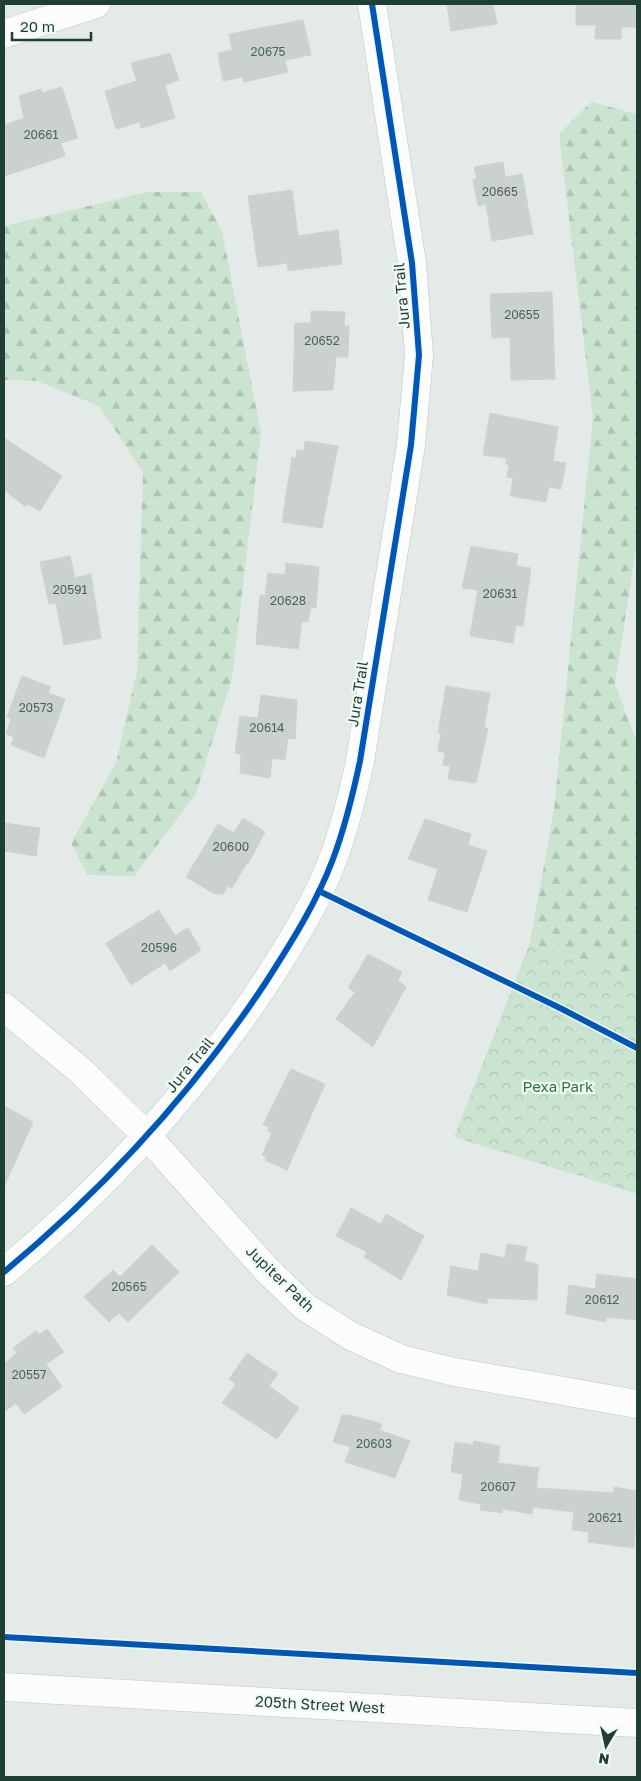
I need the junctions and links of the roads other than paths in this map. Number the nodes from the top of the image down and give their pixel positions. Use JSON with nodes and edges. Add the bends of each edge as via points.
{"nodes":[{"id":1,"x":96,"y":4,"type":"edge"},
{"id":2,"x":372,"y":4,"type":"edge"},
{"id":3,"x":4,"y":34,"type":"edge"},
{"id":4,"x":4,"y":1008,"type":"edge"},
{"id":5,"x":147,"y":1136,"type":"junction"},
{"id":6,"x":4,"y":1272,"type":"edge"},
{"id":7,"x":637,"y":1404,"type":"edge"},
{"id":8,"x":4,"y":1687,"type":"edge"},
{"id":9,"x":637,"y":1724,"type":"edge"}],
"edges":[{"from":1,"to":3,"type":"street"},
{"from":2,"to":5,"type":"street","name":"Jura Trail","via":[[412,263],[419,355],[411,445],[360,761],[332,860],[319,891],[283,956],[198,1078]]},
{"from":4,"to":5,"type":"street","name":"Jupiter Path","via":[[82,1072]]},
{"from":5,"to":6,"type":"street","name":"Jura Trail"},
{"from":5,"to":7,"type":"street","name":"Jupiter Path","via":[[266,1269],[305,1307],[351,1336],[401,1360]]},
{"from":8,"to":9,"type":"street","name":"205th Street West"}]}
